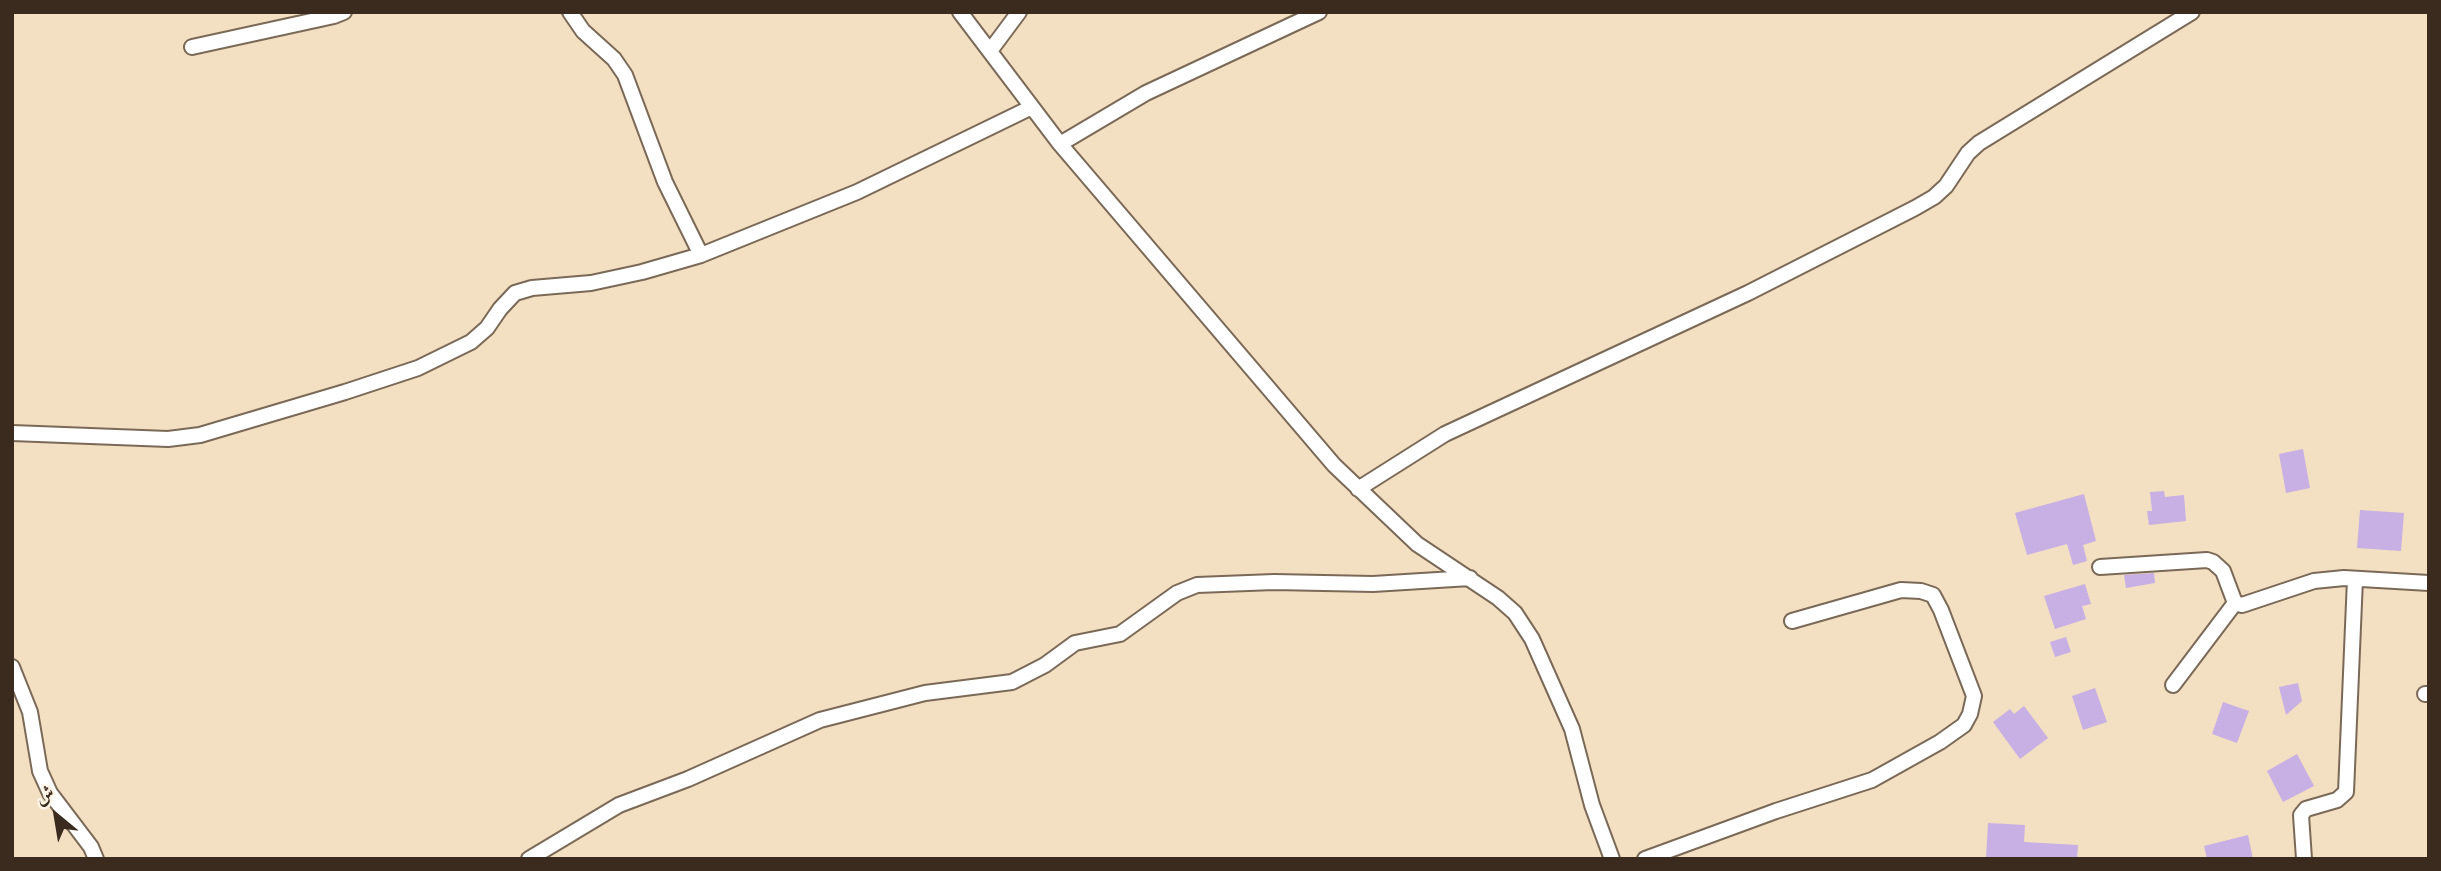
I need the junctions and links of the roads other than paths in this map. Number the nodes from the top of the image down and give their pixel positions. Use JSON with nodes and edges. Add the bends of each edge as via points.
{"nodes":[{"id":1,"x":344,"y":12,"type":"edge"},
{"id":2,"x":570,"y":12,"type":"edge"},
{"id":3,"x":960,"y":12,"type":"edge"},
{"id":4,"x":1019,"y":12,"type":"edge"},
{"id":5,"x":1320,"y":12,"type":"edge"},
{"id":6,"x":2192,"y":12,"type":"edge"},
{"id":7,"x":192,"y":47,"type":"dead end"},
{"id":8,"x":990,"y":51,"type":"junction"},
{"id":9,"x":1032,"y":107,"type":"junction"},
{"id":10,"x":1060,"y":144,"type":"junction"},
{"id":11,"x":701,"y":255,"type":"junction"},
{"id":12,"x":12,"y":433,"type":"edge"},
{"id":13,"x":1358,"y":489,"type":"junction"},
{"id":14,"x":2100,"y":567,"type":"dead end"},
{"id":15,"x":1470,"y":578,"type":"junction"},
{"id":16,"x":2355,"y":579,"type":"junction"},
{"id":17,"x":2429,"y":583,"type":"edge"},
{"id":18,"x":2235,"y":603,"type":"junction"},
{"id":19,"x":1792,"y":621,"type":"dead end"},
{"id":20,"x":12,"y":667,"type":"edge"},
{"id":21,"x":2173,"y":685,"type":"dead end"},
{"id":22,"x":96,"y":859,"type":"edge"},
{"id":23,"x":529,"y":859,"type":"edge"},
{"id":24,"x":1612,"y":859,"type":"edge"},
{"id":25,"x":1645,"y":859,"type":"edge"},
{"id":26,"x":2304,"y":859,"type":"edge"}],
"edges":[{"from":1,"to":7,"type":"street"},
{"from":2,"to":11,"type":"street","via":[[625,75],[665,182]]},
{"from":3,"to":8,"type":"street"},
{"from":4,"to":8,"type":"street"},
{"from":5,"to":10,"type":"street","via":[[1146,93]]},
{"from":6,"to":13,"type":"street","via":[[1979,143],[1946,186],[1915,208],[1737,298],[1445,434]]},
{"from":8,"to":9,"type":"street"},
{"from":9,"to":10,"type":"street"},
{"from":9,"to":11,"type":"street","via":[[857,192]]},
{"from":10,"to":13,"type":"street"},
{"from":11,"to":12,"type":"street","via":[[591,283],[515,293],[471,342],[418,368],[200,435],[168,439]]},
{"from":13,"to":15,"type":"street","via":[[1417,544]]},
{"from":14,"to":18,"type":"street","via":[[2207,560],[2223,571]]},
{"from":15,"to":23,"type":"street","via":[[1197,584],[1120,634],[1075,643],[1012,682],[925,693],[820,720],[619,805]]},
{"from":15,"to":24,"type":"street","via":[[1515,613],[1532,639],[1572,729]]},
{"from":16,"to":17,"type":"street"},
{"from":16,"to":18,"type":"street","via":[[2314,581],[2242,605]]},
{"from":16,"to":26,"type":"street","via":[[2346,792],[2301,815]]},
{"from":18,"to":21,"type":"street"},
{"from":19,"to":25,"type":"street","via":[[1901,590],[1933,595],[1974,696],[1964,725],[1872,780]]},
{"from":20,"to":22,"type":"street","via":[[30,712],[40,771]]}]}
